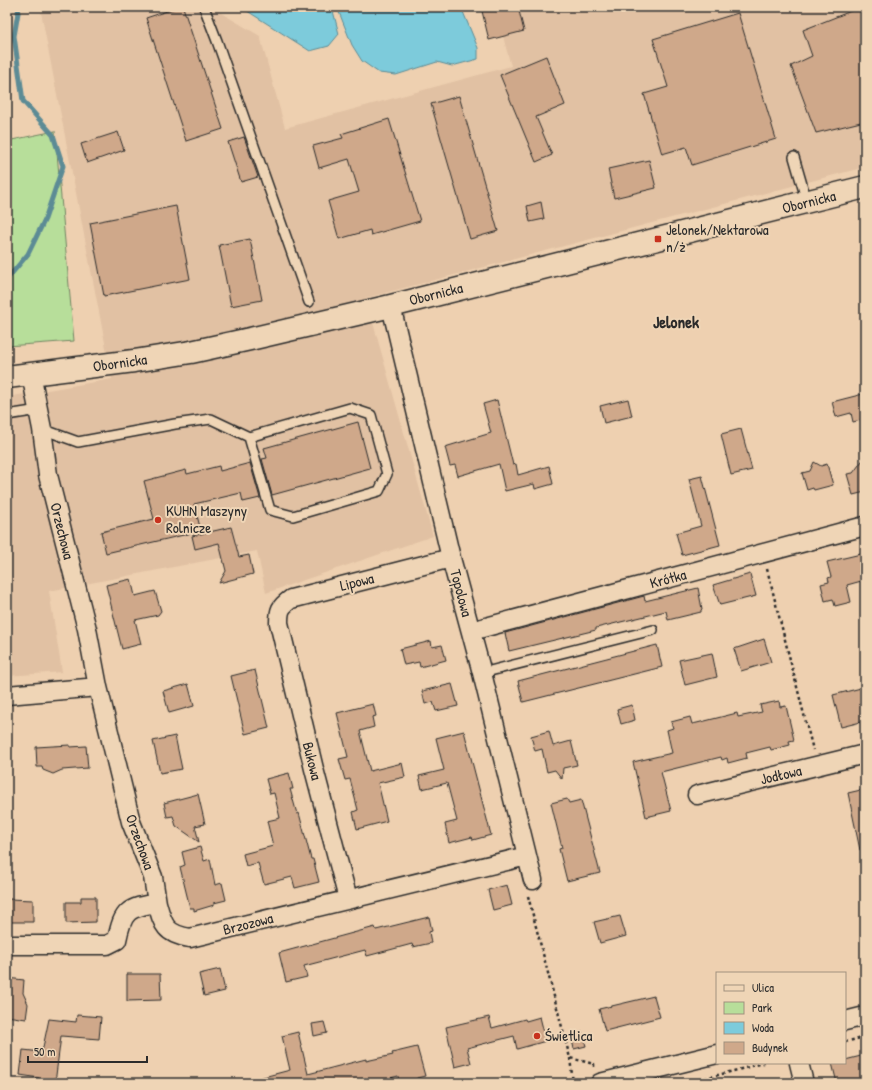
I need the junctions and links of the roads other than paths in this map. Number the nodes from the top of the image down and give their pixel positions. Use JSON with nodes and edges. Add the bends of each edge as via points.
{"nodes":[{"id":1,"x":204,"y":7,"type":"edge"},
{"id":2,"x":794,"y":157,"type":"dead end"},
{"id":3,"x":864,"y":188,"type":"edge"},
{"id":4,"x":807,"y":202,"type":"junction"},
{"id":5,"x":309,"y":302,"type":"dead end"},
{"id":6,"x":391,"y":306,"type":"junction"},
{"id":7,"x":31,"y":374,"type":"junction"},
{"id":8,"x":7,"y":377,"type":"edge"},
{"id":9,"x":39,"y":410,"type":"junction"},
{"id":10,"x":7,"y":415,"type":"edge"},
{"id":11,"x":42,"y":429,"type":"junction"},
{"id":12,"x":249,"y":437,"type":"junction"},
{"id":13,"x":865,"y":526,"type":"edge"},
{"id":14,"x":451,"y":558,"type":"junction"},
{"id":15,"x":279,"y":623,"type":"joint"},
{"id":16,"x":653,"y":630,"type":"dead end"},
{"id":17,"x":471,"y":631,"type":"junction"},
{"id":18,"x":482,"y":673,"type":"junction"},
{"id":19,"x":98,"y":687,"type":"junction"},
{"id":20,"x":7,"y":695,"type":"edge"},
{"id":21,"x":865,"y":754,"type":"edge"},
{"id":22,"x":697,"y":795,"type":"dead end"},
{"id":23,"x":527,"y":856,"type":"junction"},
{"id":24,"x":533,"y":880,"type":"dead end"},
{"id":25,"x":348,"y":899,"type":"junction"},
{"id":26,"x":157,"y":903,"type":"junction"},
{"id":27,"x":7,"y":945,"type":"edge"},
{"id":28,"x":865,"y":1016,"type":"edge"},
{"id":29,"x":846,"y":1021,"type":"edge"},
{"id":30,"x":716,"y":1054,"type":"edge"},
{"id":31,"x":799,"y":1064,"type":"edge"},
{"id":32,"x":600,"y":1083,"type":"edge"},
{"id":33,"x":804,"y":1083,"type":"edge"}],
"edges":[{"from":1,"to":5,"type":"lane"},
{"from":2,"to":4,"type":"lane"},
{"from":3,"to":4,"type":"main road","name":"Obornicka"},
{"from":4,"to":6,"type":"main road","name":"Obornicka"},
{"from":6,"to":7,"type":"main road","name":"Obornicka","via":[[191,352]]},
{"from":6,"to":14,"type":"street","name":"Topolowa"},
{"from":7,"to":8,"type":"main road","name":"Obornicka"},
{"from":7,"to":9,"type":"street","name":"Orzechowa"},
{"from":9,"to":10,"type":"lane"},
{"from":9,"to":11,"type":"street","name":"Orzechowa"},
{"from":11,"to":12,"type":"lane","via":[[78,442],[211,420]]},
{"from":11,"to":19,"type":"street","name":"Orzechowa","via":[[48,475],[87,629]]},
{"from":12,"to":12,"type":"lane","via":[[270,510],[293,516],[379,491],[387,474],[371,415],[350,408]]},
{"from":13,"to":17,"type":"street","name":"Krótka"},
{"from":14,"to":15,"type":"street","name":"Lipowa","via":[[291,599],[282,606]]},
{"from":14,"to":17,"type":"street","name":"Topolowa"},
{"from":15,"to":25,"type":"street","name":"Bukowa"},
{"from":16,"to":18,"type":"lane"},
{"from":17,"to":18,"type":"street","name":"Topolowa"},
{"from":18,"to":23,"type":"street","name":"Topolowa"},
{"from":19,"to":20,"type":"street"},
{"from":19,"to":26,"type":"street","name":"Orzechowa","via":[[132,822],[153,877]]},
{"from":21,"to":22,"type":"street","name":"Jodłowa"},
{"from":23,"to":24,"type":"street","name":"Topolowa"},
{"from":23,"to":25,"type":"street","name":"Brzozowa"},
{"from":25,"to":26,"type":"street","name":"Brzozowa","via":[[190,938],[178,936],[167,930],[161,920]]},
{"from":26,"to":27,"type":"street","via":[[137,907],[126,914],[120,923],[117,940],[107,945]]},
{"from":28,"to":29,"type":"street"},
{"from":30,"to":32,"type":"street"},
{"from":31,"to":33,"type":"street"}]}
